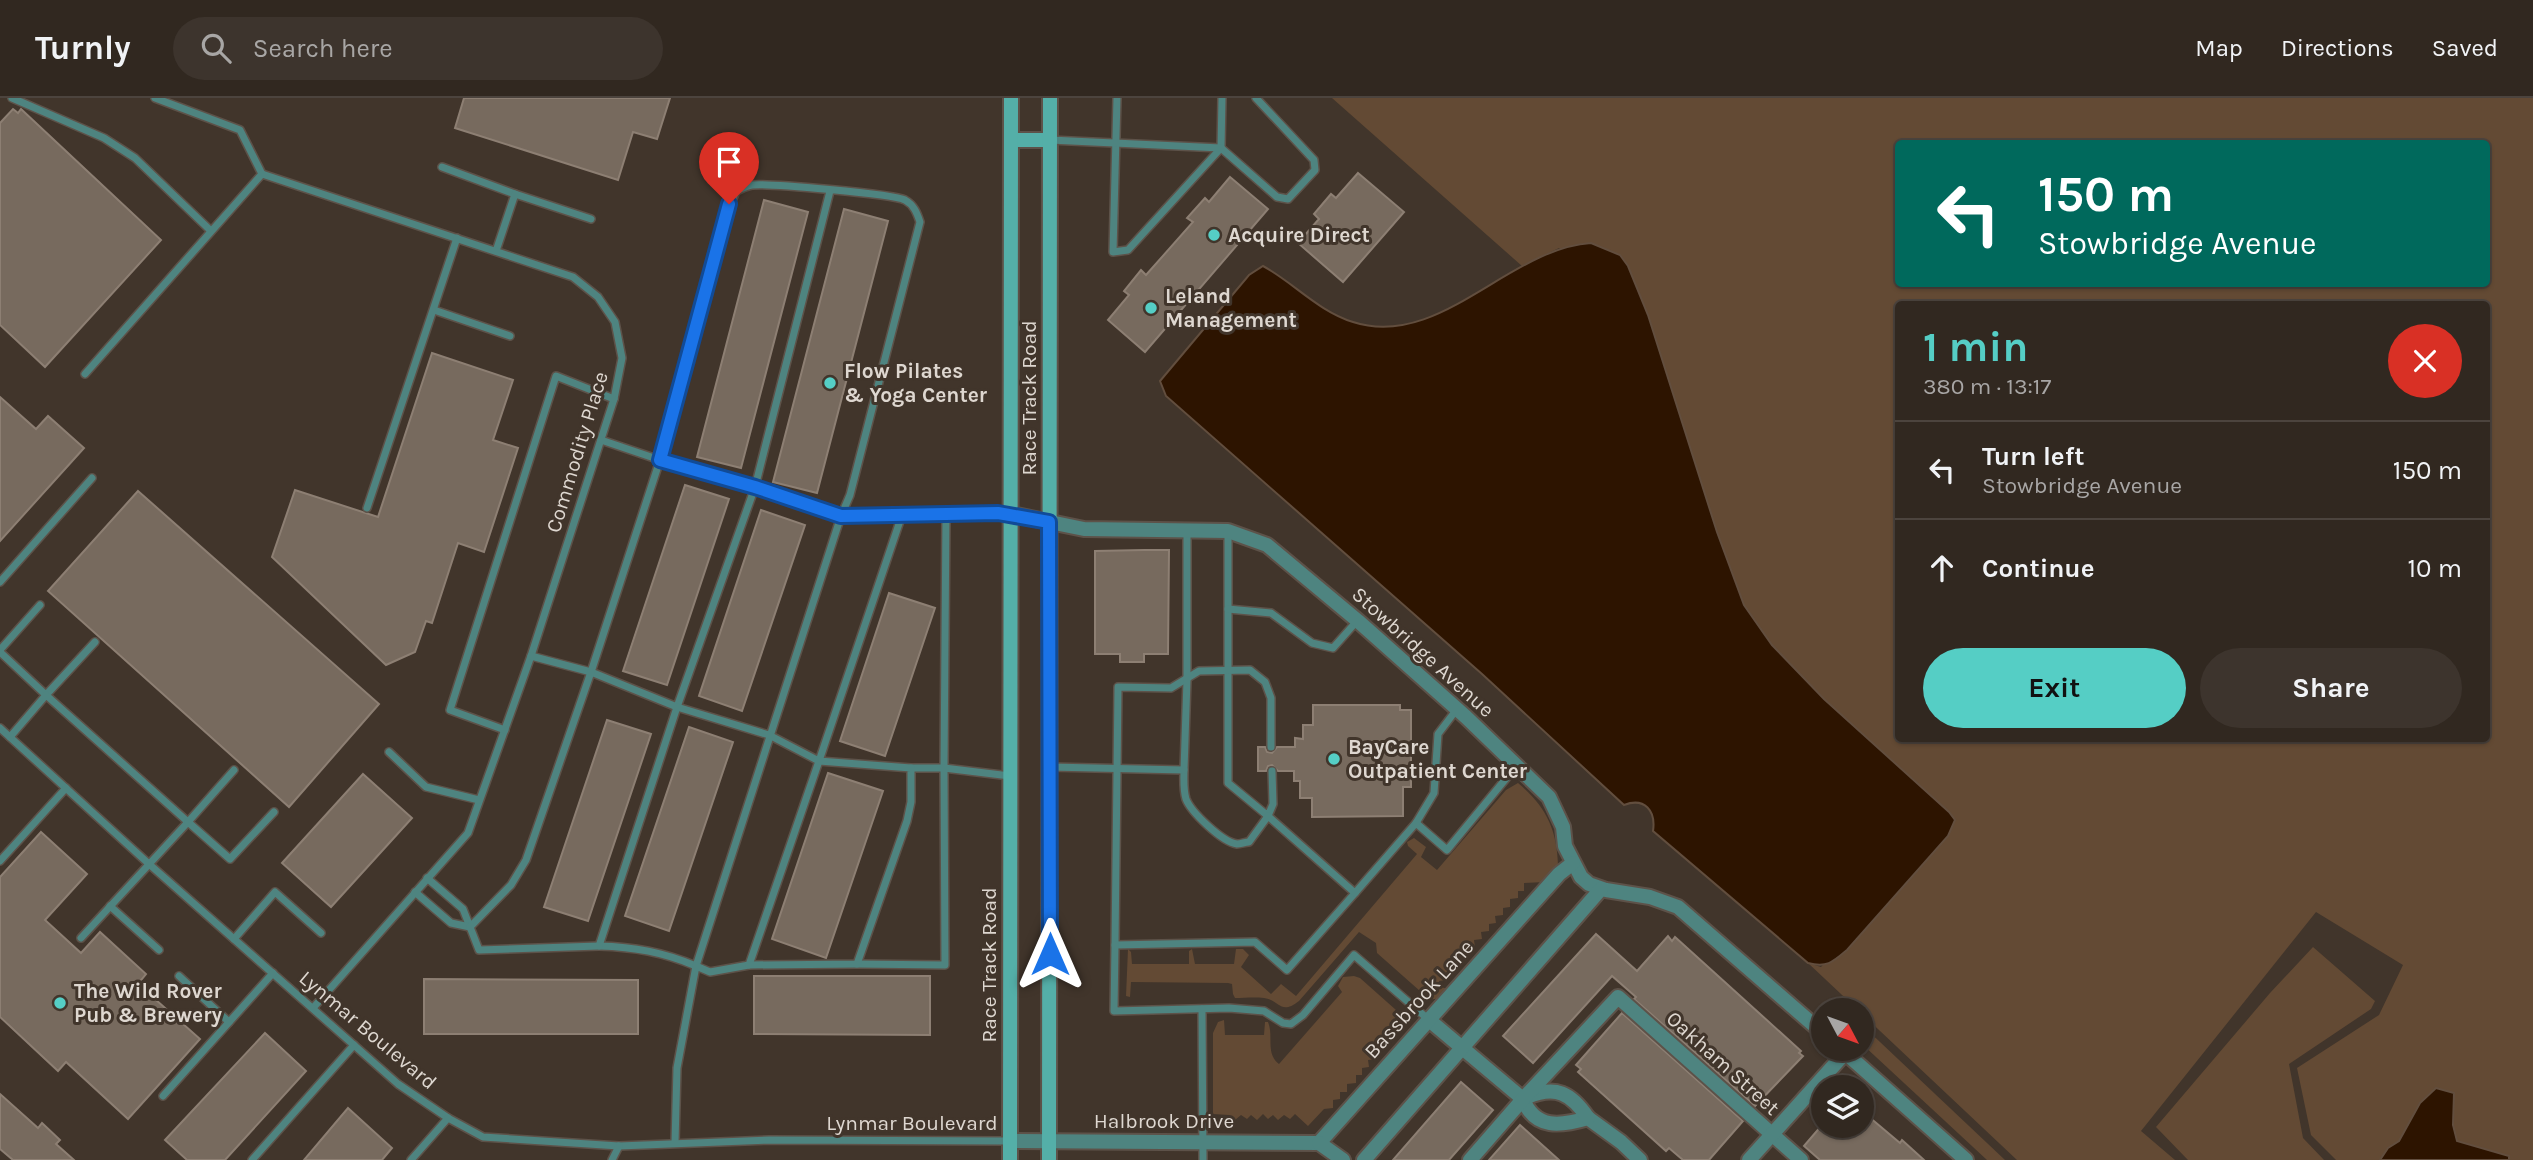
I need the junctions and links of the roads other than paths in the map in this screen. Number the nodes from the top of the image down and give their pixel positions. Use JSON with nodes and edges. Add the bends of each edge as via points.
{"nodes":[{"id":1,"x":12,"y":98,"type":"edge"},
{"id":2,"x":156,"y":98,"type":"edge"},
{"id":3,"x":1011,"y":98,"type":"edge"},
{"id":4,"x":1050,"y":98,"type":"edge"},
{"id":5,"x":1117,"y":98,"type":"edge"},
{"id":6,"x":1222,"y":98,"type":"edge"},
{"id":7,"x":1256,"y":98,"type":"edge"},
{"id":8,"x":1011,"y":140,"type":"junction"},
{"id":9,"x":1050,"y":140,"type":"junction"},
{"id":10,"x":1116,"y":142,"type":"junction"},
{"id":11,"x":1221,"y":148,"type":"junction"},
{"id":12,"x":442,"y":167,"type":"dead end"},
{"id":13,"x":262,"y":174,"type":"junction"},
{"id":14,"x":830,"y":191,"type":"junction"},
{"id":15,"x":515,"y":194,"type":"junction"},
{"id":16,"x":591,"y":219,"type":"dead end"},
{"id":17,"x":210,"y":230,"type":"junction"},
{"id":18,"x":457,"y":238,"type":"junction"},
{"id":19,"x":496,"y":251,"type":"junction"},
{"id":20,"x":433,"y":310,"type":"junction"},
{"id":21,"x":510,"y":336,"type":"dead end"},
{"id":22,"x":85,"y":374,"type":"dead end"},
{"id":23,"x":614,"y":399,"type":"junction"},
{"id":24,"x":600,"y":440,"type":"junction"},
{"id":25,"x":660,"y":460,"type":"junction"},
{"id":26,"x":92,"y":478,"type":"dead end"},
{"id":27,"x":755,"y":487,"type":"junction"},
{"id":28,"x":368,"y":508,"type":"dead end"},
{"id":29,"x":946,"y":513,"type":"junction"},
{"id":30,"x":1011,"y":514,"type":"junction"},
{"id":31,"x":902,"y":515,"type":"junction"},
{"id":32,"x":841,"y":516,"type":"junction"},
{"id":33,"x":1049,"y":522,"type":"junction"},
{"id":34,"x":1187,"y":529,"type":"junction"},
{"id":35,"x":1228,"y":531,"type":"junction"},
{"id":36,"x":0,"y":582,"type":"edge"},
{"id":37,"x":40,"y":606,"type":"dead end"},
{"id":38,"x":1228,"y":609,"type":"junction"},
{"id":39,"x":1358,"y":621,"type":"junction"},
{"id":40,"x":94,"y":642,"type":"dead end"},
{"id":41,"x":0,"y":651,"type":"edge"},
{"id":42,"x":531,"y":656,"type":"junction"},
{"id":43,"x":1228,"y":670,"type":"junction"},
{"id":44,"x":591,"y":672,"type":"junction"},
{"id":45,"x":1187,"y":680,"type":"junction"},
{"id":46,"x":46,"y":695,"type":"junction"},
{"id":47,"x":677,"y":707,"type":"junction"},
{"id":48,"x":1457,"y":709,"type":"junction"},
{"id":49,"x":0,"y":728,"type":"edge"},
{"id":50,"x":505,"y":730,"type":"junction"},
{"id":51,"x":769,"y":735,"type":"junction"},
{"id":52,"x":10,"y":737,"type":"junction"},
{"id":53,"x":1271,"y":747,"type":"dead end"},
{"id":54,"x":389,"y":752,"type":"dead end"},
{"id":55,"x":819,"y":761,"type":"junction"},
{"id":56,"x":1518,"y":764,"type":"junction"},
{"id":57,"x":1050,"y":767,"type":"junction"},
{"id":58,"x":911,"y":768,"type":"junction"},
{"id":59,"x":944,"y":768,"type":"junction"},
{"id":60,"x":234,"y":770,"type":"dead end"},
{"id":61,"x":1117,"y":770,"type":"junction"},
{"id":62,"x":1184,"y":770,"type":"junction"},
{"id":63,"x":1272,"y":771,"type":"dead end"},
{"id":64,"x":1010,"y":776,"type":"junction"},
{"id":65,"x":66,"y":788,"type":"junction"},
{"id":66,"x":479,"y":800,"type":"junction"},
{"id":67,"x":274,"y":811,"type":"dead end"},
{"id":68,"x":1268,"y":816,"type":"junction"},
{"id":69,"x":188,"y":822,"type":"junction"},
{"id":70,"x":1416,"y":823,"type":"junction"},
{"id":71,"x":0,"y":861,"type":"edge"},
{"id":72,"x":1573,"y":863,"type":"junction"},
{"id":73,"x":149,"y":864,"type":"junction"},
{"id":74,"x":427,"y":878,"type":"junction"},
{"id":75,"x":1601,"y":889,"type":"junction"},
{"id":76,"x":415,"y":892,"type":"junction"},
{"id":77,"x":1354,"y":893,"type":"junction"},
{"id":78,"x":110,"y":906,"type":"junction"},
{"id":79,"x":470,"y":928,"type":"junction"},
{"id":80,"x":321,"y":933,"type":"dead end"},
{"id":81,"x":81,"y":938,"type":"dead end"},
{"id":82,"x":234,"y":939,"type":"junction"},
{"id":83,"x":1115,"y":944,"type":"junction"},
{"id":84,"x":599,"y":946,"type":"junction"},
{"id":85,"x":159,"y":950,"type":"dead end"},
{"id":86,"x":857,"y":964,"type":"junction"},
{"id":87,"x":749,"y":965,"type":"junction"},
{"id":88,"x":695,"y":966,"type":"junction"},
{"id":89,"x":273,"y":972,"type":"junction"},
{"id":90,"x":179,"y":976,"type":"dead end"},
{"id":91,"x":313,"y":1008,"type":"junction"},
{"id":92,"x":1202,"y":1009,"type":"junction"},
{"id":93,"x":1429,"y":1020,"type":"junction"},
{"id":94,"x":229,"y":1022,"type":"junction"},
{"id":95,"x":1811,"y":1023,"type":"edge"},
{"id":96,"x":354,"y":1045,"type":"junction"},
{"id":97,"x":1461,"y":1048,"type":"junction"},
{"id":98,"x":1834,"y":1061,"type":"edge"},
{"id":99,"x":1854,"y":1061,"type":"edge"},
{"id":100,"x":163,"y":1096,"type":"dead end"},
{"id":101,"x":1523,"y":1098,"type":"junction"},
{"id":102,"x":448,"y":1118,"type":"junction"},
{"id":103,"x":1588,"y":1118,"type":"junction"},
{"id":104,"x":1772,"y":1134,"type":"junction"},
{"id":105,"x":1010,"y":1141,"type":"junction"},
{"id":106,"x":1049,"y":1142,"type":"junction"},
{"id":107,"x":675,"y":1143,"type":"junction"},
{"id":108,"x":1203,"y":1143,"type":"junction"},
{"id":109,"x":1319,"y":1143,"type":"junction"},
{"id":110,"x":618,"y":1146,"type":"junction"},
{"id":111,"x":252,"y":1160,"type":"edge"},
{"id":112,"x":411,"y":1160,"type":"edge"},
{"id":113,"x":612,"y":1160,"type":"edge"},
{"id":114,"x":1010,"y":1160,"type":"edge"},
{"id":115,"x":1049,"y":1160,"type":"edge"},
{"id":116,"x":1203,"y":1160,"type":"edge"},
{"id":117,"x":1343,"y":1160,"type":"edge"},
{"id":118,"x":1364,"y":1160,"type":"edge"},
{"id":119,"x":1470,"y":1160,"type":"edge"},
{"id":120,"x":1640,"y":1160,"type":"edge"},
{"id":121,"x":1749,"y":1160,"type":"edge"},
{"id":122,"x":1801,"y":1160,"type":"edge"},
{"id":123,"x":1966,"y":1160,"type":"edge"}],
"edges":[{"from":1,"to":17,"type":"lane","via":[[104,138],[135,158]]},
{"from":2,"to":13,"type":"lane","via":[[240,130]]},
{"from":3,"to":8,"type":"main road","name":"Race Track Road"},
{"from":4,"to":9,"type":"main road","name":"Race Track Road"},
{"from":5,"to":10,"type":"lane"},
{"from":6,"to":11,"type":"lane"},
{"from":7,"to":11,"type":"lane","via":[[1314,160],[1315,170],[1288,199],[1277,197]]},
{"from":8,"to":9,"type":"main road"},
{"from":8,"to":30,"type":"main road","name":"Race Track Road"},
{"from":9,"to":10,"type":"lane"},
{"from":9,"to":33,"type":"main road","name":"Race Track Road"},
{"from":10,"to":11,"type":"lane"},
{"from":10,"to":11,"type":"lane","via":[[1112,252],[1128,250]]},
{"from":12,"to":15,"type":"lane"},
{"from":13,"to":17,"type":"lane"},
{"from":13,"to":18,"type":"lane","name":"Commodity Place"},
{"from":14,"to":25,"type":"lane","via":[[750,185],[736,191]]},
{"from":14,"to":27,"type":"lane"},
{"from":14,"to":32,"type":"lane","via":[[906,200],[920,222]]},
{"from":15,"to":16,"type":"lane"},
{"from":15,"to":19,"type":"lane"},
{"from":17,"to":22,"type":"lane"},
{"from":18,"to":19,"type":"lane","name":"Commodity Place"},
{"from":18,"to":20,"type":"lane"},
{"from":19,"to":23,"type":"lane","name":"Commodity Place","via":[[573,277],[598,297],[615,322],[622,358]]},
{"from":20,"to":21,"type":"lane"},
{"from":20,"to":28,"type":"lane"},
{"from":23,"to":24,"type":"lane","name":"Commodity Place"},
{"from":23,"to":50,"type":"lane","via":[[556,376],[450,710]]},
{"from":24,"to":25,"type":"lane"},
{"from":24,"to":42,"type":"lane","name":"Commodity Place"},
{"from":25,"to":27,"type":"lane"},
{"from":25,"to":44,"type":"lane"},
{"from":26,"to":36,"type":"lane"},
{"from":27,"to":32,"type":"lane"},
{"from":27,"to":47,"type":"lane"},
{"from":29,"to":30,"type":"lane"},
{"from":29,"to":31,"type":"lane"},
{"from":29,"to":59,"type":"lane"},
{"from":30,"to":33,"type":"street","name":"Stowbridge Avenue"},
{"from":30,"to":64,"type":"main road","name":"Race Track Road"},
{"from":31,"to":32,"type":"lane"},
{"from":31,"to":55,"type":"lane"},
{"from":32,"to":51,"type":"lane"},
{"from":33,"to":34,"type":"street","name":"Stowbridge Avenue","via":[[1084,530]]},
{"from":33,"to":57,"type":"main road","name":"Race Track Road"},
{"from":34,"to":35,"type":"street","name":"Stowbridge Avenue"},
{"from":34,"to":45,"type":"lane"},
{"from":35,"to":38,"type":"lane"},
{"from":35,"to":39,"type":"street","name":"Stowbridge Avenue","via":[[1280,554]]},
{"from":37,"to":41,"type":"lane"},
{"from":38,"to":39,"type":"lane","via":[[1271,613],[1312,643],[1333,648]]},
{"from":38,"to":43,"type":"lane"},
{"from":39,"to":48,"type":"street","name":"Stowbridge Avenue"},
{"from":40,"to":46,"type":"lane"},
{"from":41,"to":46,"type":"lane"},
{"from":42,"to":44,"type":"lane"},
{"from":42,"to":50,"type":"lane","name":"Commodity Place"},
{"from":43,"to":45,"type":"lane","via":[[1199,671]]},
{"from":43,"to":53,"type":"lane","via":[[1250,670],[1265,682],[1271,698]]},
{"from":43,"to":68,"type":"lane","via":[[1228,783]]},
{"from":44,"to":47,"type":"lane"},
{"from":44,"to":79,"type":"lane","via":[[526,860],[511,885]]},
{"from":45,"to":61,"type":"lane","via":[[1171,688],[1118,687]]},
{"from":45,"to":62,"type":"lane"},
{"from":46,"to":52,"type":"lane"},
{"from":46,"to":69,"type":"lane"},
{"from":47,"to":51,"type":"lane"},
{"from":47,"to":84,"type":"lane"},
{"from":48,"to":56,"type":"street","name":"Stowbridge Avenue"},
{"from":48,"to":70,"type":"lane","via":[[1438,734],[1434,793]]},
{"from":49,"to":52,"type":"lane","name":"Lynmar Boulevard"},
{"from":50,"to":66,"type":"lane","name":"Commodity Place"},
{"from":51,"to":55,"type":"lane"},
{"from":51,"to":88,"type":"lane"},
{"from":52,"to":65,"type":"lane","name":"Lynmar Boulevard"},
{"from":54,"to":66,"type":"lane","via":[[426,786]]},
{"from":55,"to":58,"type":"lane"},
{"from":55,"to":87,"type":"lane"},
{"from":56,"to":70,"type":"lane","via":[[1447,850]]},
{"from":56,"to":72,"type":"street","name":"Stowbridge Avenue","via":[[1549,797]]},
{"from":57,"to":61,"type":"lane"},
{"from":57,"to":106,"type":"main road","name":"Race Track Road"},
{"from":58,"to":59,"type":"lane"},
{"from":58,"to":86,"type":"lane","via":[[907,821]]},
{"from":59,"to":64,"type":"lane"},
{"from":59,"to":86,"type":"lane","via":[[944,965]]},
{"from":60,"to":69,"type":"lane"},
{"from":61,"to":62,"type":"lane"},
{"from":61,"to":83,"type":"lane"},
{"from":62,"to":68,"type":"lane","via":[[1190,805],[1225,838],[1236,844],[1249,842]]},
{"from":63,"to":68,"type":"lane","via":[[1273,804]]},
{"from":64,"to":105,"type":"main road","name":"Race Track Road"},
{"from":65,"to":71,"type":"lane"},
{"from":65,"to":73,"type":"lane","name":"Lynmar Boulevard"},
{"from":66,"to":74,"type":"lane","name":"Commodity Place","via":[[468,833]]},
{"from":67,"to":69,"type":"lane","via":[[230,859]]},
{"from":68,"to":77,"type":"lane"},
{"from":69,"to":73,"type":"lane"},
{"from":70,"to":77,"type":"lane"},
{"from":72,"to":75,"type":"street","name":"Stowbridge Avenue","via":[[1588,884]]},
{"from":72,"to":93,"type":"street","name":"Bassbrook Lane"},
{"from":73,"to":78,"type":"lane"},
{"from":73,"to":82,"type":"lane","name":"Lynmar Boulevard"},
{"from":74,"to":76,"type":"lane","name":"Commodity Place"},
{"from":74,"to":79,"type":"lane","via":[[463,909]]},
{"from":75,"to":95,"type":"street","via":[[1678,907]]},
{"from":75,"to":97,"type":"street"},
{"from":76,"to":79,"type":"lane","via":[[451,923]]},
{"from":76,"to":91,"type":"lane","name":"Commodity Place"},
{"from":77,"to":83,"type":"lane","via":[[1287,970],[1255,942]]},
{"from":78,"to":81,"type":"lane"},
{"from":78,"to":85,"type":"lane"},
{"from":79,"to":84,"type":"lane","via":[[478,950]]},
{"from":80,"to":82,"type":"lane","via":[[275,892]]},
{"from":82,"to":89,"type":"lane","name":"Lynmar Boulevard"},
{"from":83,"to":92,"type":"lane","via":[[1114,1011]]},
{"from":84,"to":88,"type":"lane","via":[[637,947]]},
{"from":86,"to":87,"type":"lane"},
{"from":87,"to":88,"type":"lane","via":[[710,972]]},
{"from":88,"to":107,"type":"lane","via":[[677,1068]]},
{"from":89,"to":91,"type":"lane","name":"Lynmar Boulevard"},
{"from":89,"to":94,"type":"lane"},
{"from":90,"to":94,"type":"lane"},
{"from":91,"to":96,"type":"lane","name":"Lynmar Boulevard"},
{"from":92,"to":93,"type":"lane","via":[[1264,1011],[1291,1024],[1354,955]]},
{"from":92,"to":108,"type":"lane"},
{"from":93,"to":97,"type":"street"},
{"from":93,"to":109,"type":"street","name":"Bassbrook Lane"},
{"from":94,"to":100,"type":"lane"},
{"from":96,"to":102,"type":"lane","name":"Lynmar Boulevard","via":[[398,1084]]},
{"from":96,"to":111,"type":"lane"},
{"from":97,"to":101,"type":"street"},
{"from":97,"to":118,"type":"street"},
{"from":98,"to":104,"type":"street"},
{"from":99,"to":123,"type":"street"},
{"from":101,"to":103,"type":"street","via":[[1548,1089],[1561,1093]]},
{"from":101,"to":103,"type":"street","via":[[1532,1116],[1545,1122]]},
{"from":101,"to":104,"type":"street","name":"Oakham Street","via":[[1618,997]]},
{"from":101,"to":119,"type":"street"},
{"from":102,"to":110,"type":"lane","name":"Lynmar Boulevard","via":[[483,1137]]},
{"from":102,"to":112,"type":"lane"},
{"from":103,"to":120,"type":"street"},
{"from":104,"to":121,"type":"street"},
{"from":104,"to":122,"type":"street","name":"Oakham Street"},
{"from":105,"to":106,"type":"street","name":"Halbrook Drive"},
{"from":105,"to":107,"type":"lane","name":"Lynmar Boulevard"},
{"from":105,"to":114,"type":"main road","name":"Race Track Road"},
{"from":106,"to":108,"type":"street","name":"Halbrook Drive"},
{"from":106,"to":115,"type":"main road","name":"Race Track Road"},
{"from":107,"to":110,"type":"lane","name":"Lynmar Boulevard"},
{"from":108,"to":109,"type":"street","name":"Halbrook Drive"},
{"from":108,"to":116,"type":"lane"},
{"from":109,"to":117,"type":"street"},
{"from":110,"to":113,"type":"lane"}]}
